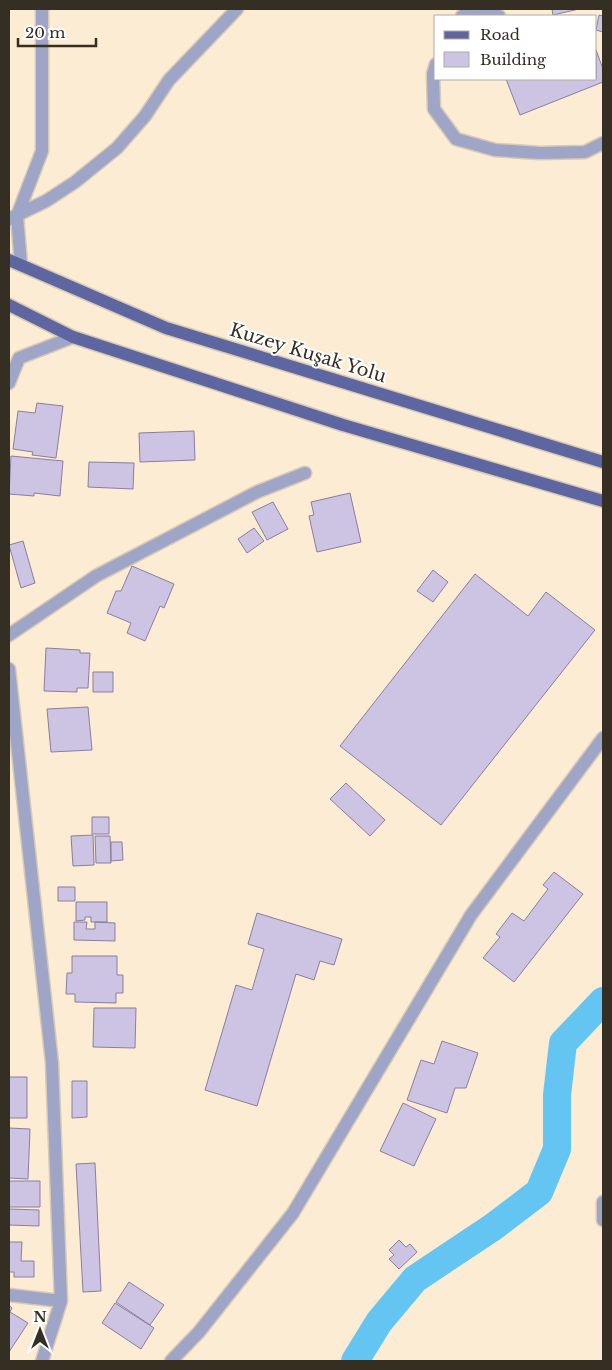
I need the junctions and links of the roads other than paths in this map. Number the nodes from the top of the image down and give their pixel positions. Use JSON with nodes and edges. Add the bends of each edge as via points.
{"nodes":[{"id":1,"x":42,"y":9,"type":"edge"},
{"id":2,"x":237,"y":9,"type":"edge"},
{"id":3,"x":478,"y":9,"type":"edge"},
{"id":4,"x":496,"y":15,"type":"edge"},
{"id":5,"x":434,"y":71,"type":"edge"},
{"id":6,"x":603,"y":143,"type":"edge"},
{"id":7,"x":13,"y":218,"type":"edge"},
{"id":8,"x":9,"y":260,"type":"edge"},
{"id":9,"x":21,"y":265,"type":"junction"},
{"id":10,"x":9,"y":305,"type":"edge"},
{"id":11,"x":73,"y":337,"type":"junction"},
{"id":12,"x":14,"y":358,"type":"edge"},
{"id":13,"x":9,"y":383,"type":"edge"},
{"id":14,"x":603,"y":462,"type":"edge"},
{"id":15,"x":305,"y":473,"type":"dead end"},
{"id":16,"x":603,"y":502,"type":"edge"},
{"id":17,"x":9,"y":635,"type":"edge"},
{"id":18,"x":9,"y":669,"type":"edge"},
{"id":19,"x":603,"y":738,"type":"edge"},
{"id":20,"x":603,"y":1202,"type":"edge"},
{"id":21,"x":603,"y":1220,"type":"edge"},
{"id":22,"x":9,"y":1295,"type":"edge"},
{"id":23,"x":61,"y":1301,"type":"junction"},
{"id":24,"x":42,"y":1361,"type":"edge"},
{"id":25,"x":171,"y":1361,"type":"edge"}],
"edges":[{"from":1,"to":7,"type":"street","via":[[42,151]]},
{"from":2,"to":7,"type":"street","via":[[169,80],[145,116],[117,148],[75,182]]},
{"from":3,"to":4,"type":"street"},
{"from":5,"to":6,"type":"street","via":[[434,109],[456,139],[495,150],[540,153],[584,152]]},
{"from":7,"to":9,"type":"street"},
{"from":8,"to":9,"type":"main road","name":"Kuzey Kuşak Yolu"},
{"from":9,"to":14,"type":"main road","name":"Kuzey Kuşak Yolu","via":[[166,328]]},
{"from":10,"to":11,"type":"main road"},
{"from":11,"to":12,"type":"street"},
{"from":11,"to":16,"type":"main road","via":[[343,424]]},
{"from":12,"to":13,"type":"street"},
{"from":15,"to":17,"type":"street","via":[[257,492],[96,576]]},
{"from":18,"to":23,"type":"street","via":[[52,1063]]},
{"from":19,"to":25,"type":"street","via":[[471,915],[293,1213],[199,1332]]},
{"from":20,"to":21,"type":"street"},
{"from":22,"to":23,"type":"street"},
{"from":23,"to":24,"type":"street"}]}
